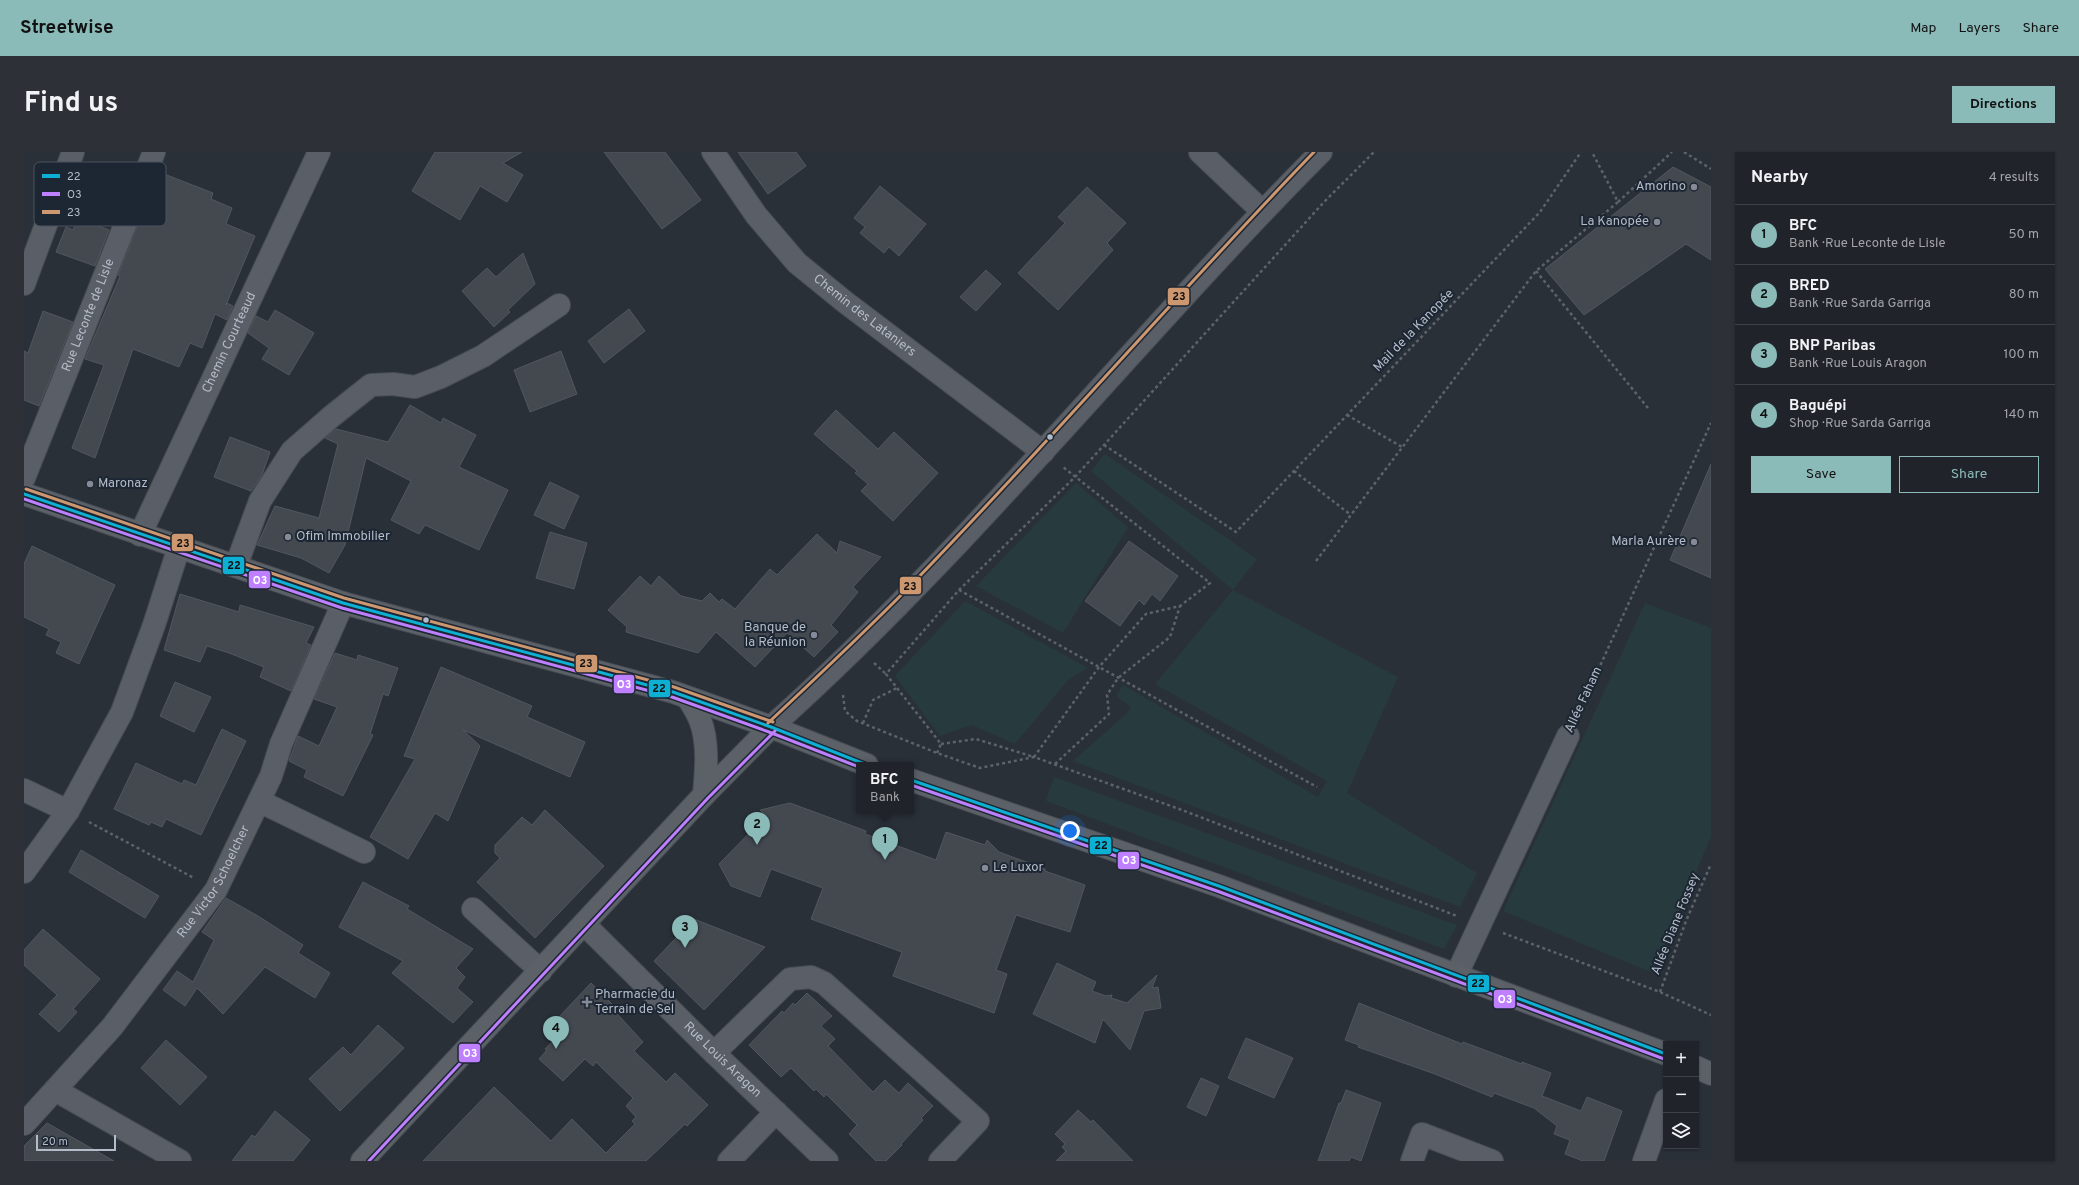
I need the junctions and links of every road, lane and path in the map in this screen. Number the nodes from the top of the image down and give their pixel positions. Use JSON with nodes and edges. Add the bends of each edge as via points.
{"nodes":[{"id":1,"x":73,"y":152,"type":"edge"},
{"id":2,"x":154,"y":152,"type":"edge"},
{"id":3,"x":319,"y":152,"type":"edge"},
{"id":4,"x":713,"y":152,"type":"edge"},
{"id":5,"x":1200,"y":152,"type":"edge"},
{"id":6,"x":1321,"y":152,"type":"edge"},
{"id":7,"x":1374,"y":152,"type":"edge"},
{"id":8,"x":1581,"y":152,"type":"edge"},
{"id":9,"x":1592,"y":152,"type":"edge"},
{"id":10,"x":1672,"y":152,"type":"edge"},
{"id":11,"x":1684,"y":152,"type":"edge"},
{"id":12,"x":69,"y":162,"type":"edge"},
{"id":13,"x":150,"y":162,"type":"edge"},
{"id":14,"x":1711,"y":168,"type":"edge"},
{"id":15,"x":1618,"y":202,"type":"junction"},
{"id":16,"x":1262,"y":211,"type":"junction"},
{"id":17,"x":46,"y":226,"type":"edge"},
{"id":18,"x":124,"y":226,"type":"edge"},
{"id":19,"x":1536,"y":271,"type":"junction"},
{"id":20,"x":24,"y":284,"type":"edge"},
{"id":21,"x":559,"y":305,"type":"dead end"},
{"id":22,"x":1648,"y":408,"type":"dead end"},
{"id":23,"x":1347,"y":415,"type":"junction"},
{"id":24,"x":1711,"y":423,"type":"edge"},
{"id":25,"x":1104,"y":445,"type":"junction"},
{"id":26,"x":1402,"y":447,"type":"junction"},
{"id":27,"x":1043,"y":452,"type":"junction"},
{"id":28,"x":1294,"y":471,"type":"junction"},
{"id":29,"x":1075,"y":477,"type":"junction"},
{"id":30,"x":24,"y":478,"type":"edge"},
{"id":31,"x":24,"y":494,"type":"edge"},
{"id":32,"x":1351,"y":515,"type":"junction"},
{"id":33,"x":140,"y":535,"type":"junction"},
{"id":34,"x":179,"y":547,"type":"junction"},
{"id":35,"x":1316,"y":561,"type":"dead end"},
{"id":36,"x":236,"y":566,"type":"junction"},
{"id":37,"x":959,"y":590,"type":"junction"},
{"id":38,"x":343,"y":602,"type":"junction"},
{"id":39,"x":1180,"y":606,"type":"junction"},
{"id":40,"x":872,"y":660,"type":"dead end"},
{"id":41,"x":1099,"y":667,"type":"junction"},
{"id":42,"x":886,"y":674,"type":"junction"},
{"id":43,"x":1118,"y":678,"type":"junction"},
{"id":44,"x":897,"y":688,"type":"junction"},
{"id":45,"x":845,"y":692,"type":"dead end"},
{"id":46,"x":688,"y":698,"type":"junction"},
{"id":47,"x":863,"y":723,"type":"junction"},
{"id":48,"x":771,"y":727,"type":"junction"},
{"id":49,"x":1568,"y":736,"type":"joint"},
{"id":50,"x":941,"y":744,"type":"junction"},
{"id":51,"x":937,"y":753,"type":"junction"},
{"id":52,"x":1034,"y":757,"type":"junction"},
{"id":53,"x":859,"y":762,"type":"edge"},
{"id":54,"x":1055,"y":764,"type":"junction"},
{"id":55,"x":914,"y":781,"type":"edge"},
{"id":56,"x":1317,"y":787,"type":"dead end"},
{"id":57,"x":24,"y":790,"type":"edge"},
{"id":58,"x":704,"y":795,"type":"junction"},
{"id":59,"x":259,"y":801,"type":"junction"},
{"id":60,"x":68,"y":811,"type":"junction"},
{"id":61,"x":364,"y":852,"type":"dead end"},
{"id":62,"x":1711,"y":864,"type":"edge"},
{"id":63,"x":24,"y":872,"type":"edge"},
{"id":64,"x":216,"y":890,"type":"junction"},
{"id":65,"x":473,"y":909,"type":"dead end"},
{"id":66,"x":584,"y":924,"type":"junction"},
{"id":67,"x":1480,"y":925,"type":"junction"},
{"id":68,"x":541,"y":971,"type":"junction"},
{"id":69,"x":1456,"y":976,"type":"junction"},
{"id":70,"x":1660,"y":992,"type":"junction"},
{"id":71,"x":1711,"y":1015,"type":"edge"},
{"id":72,"x":714,"y":1053,"type":"junction"},
{"id":73,"x":1663,"y":1053,"type":"edge"},
{"id":74,"x":1699,"y":1068,"type":"edge"},
{"id":75,"x":1711,"y":1074,"type":"edge"},
{"id":76,"x":55,"y":1090,"type":"junction"},
{"id":77,"x":1663,"y":1108,"type":"edge"},
{"id":78,"x":776,"y":1112,"type":"junction"},
{"id":79,"x":24,"y":1124,"type":"edge"},
{"id":80,"x":180,"y":1161,"type":"edge"},
{"id":81,"x":362,"y":1161,"type":"edge"},
{"id":82,"x":729,"y":1161,"type":"edge"},
{"id":83,"x":827,"y":1161,"type":"edge"},
{"id":84,"x":940,"y":1161,"type":"edge"},
{"id":85,"x":1412,"y":1161,"type":"edge"},
{"id":86,"x":1492,"y":1161,"type":"edge"},
{"id":87,"x":1644,"y":1161,"type":"edge"}],
"edges":[{"from":1,"to":12,"type":"street"},
{"from":2,"to":13,"type":"street","name":"Rue Leconte de Lisle"},
{"from":3,"to":33,"type":"street","name":"Chemin Courteaud"},
{"from":4,"to":27,"type":"street","name":"Chemin des Lataniers","via":[[756,215],[797,263]]},
{"from":5,"to":16,"type":"street"},
{"from":6,"to":16,"type":"street"},
{"from":7,"to":25,"type":"path","via":[[1324,202]]},
{"from":8,"to":23,"type":"path","name":"Mail de la Kanopée","via":[[1540,212]]},
{"from":9,"to":15,"type":"path"},
{"from":10,"to":15,"type":"path"},
{"from":11,"to":14,"type":"path"},
{"from":15,"to":19,"type":"path"},
{"from":16,"to":27,"type":"street"},
{"from":17,"to":20,"type":"street"},
{"from":18,"to":30,"type":"street","name":"Rue Leconte de Lisle"},
{"from":19,"to":22,"type":"path"},
{"from":19,"to":26,"type":"path"},
{"from":21,"to":36,"type":"street","via":[[483,356],[415,387],[371,385],[332,416],[292,451],[260,501]]},
{"from":23,"to":26,"type":"path"},
{"from":23,"to":28,"type":"path","name":"Mail de la Kanopée"},
{"from":24,"to":49,"type":"path","name":"Allée Faham"},
{"from":25,"to":28,"type":"path","name":"Mail de la Kanopée","via":[[1236,532]]},
{"from":25,"to":29,"type":"path"},
{"from":26,"to":32,"type":"path"},
{"from":27,"to":29,"type":"path"},
{"from":27,"to":48,"type":"street","via":[[835,671]]},
{"from":28,"to":32,"type":"path"},
{"from":29,"to":37,"type":"path"},
{"from":29,"to":39,"type":"path","via":[[1210,583]]},
{"from":31,"to":33,"type":"main road"},
{"from":32,"to":35,"type":"path"},
{"from":33,"to":34,"type":"main road"},
{"from":34,"to":36,"type":"main road"},
{"from":34,"to":60,"type":"street","via":[[122,712]]},
{"from":36,"to":38,"type":"main road"},
{"from":37,"to":41,"type":"path"},
{"from":37,"to":42,"type":"path"},
{"from":38,"to":46,"type":"main road"},
{"from":38,"to":59,"type":"street","name":"Rue Victor Schoelcher"},
{"from":39,"to":41,"type":"path","via":[[1146,614]]},
{"from":39,"to":43,"type":"path","via":[[1170,637]]},
{"from":40,"to":42,"type":"path"},
{"from":41,"to":43,"type":"path"},
{"from":41,"to":52,"type":"path"},
{"from":42,"to":44,"type":"path"},
{"from":43,"to":54,"type":"path","via":[[1107,695],[1109,714]]},
{"from":43,"to":56,"type":"path"},
{"from":44,"to":47,"type":"path","via":[[873,700]]},
{"from":44,"to":50,"type":"path"},
{"from":45,"to":47,"type":"path","via":[[845,711]]},
{"from":46,"to":48,"type":"main road"},
{"from":46,"to":58,"type":"main road","via":[[700,721],[704,739]]},
{"from":47,"to":51,"type":"path"},
{"from":48,"to":53,"type":"main road"},
{"from":48,"to":58,"type":"main road"},
{"from":49,"to":67,"type":"street","name":"Allée Faham"},
{"from":50,"to":51,"type":"path"},
{"from":50,"to":52,"type":"path","via":[[976,739]]},
{"from":51,"to":52,"type":"path","via":[[980,768]]},
{"from":52,"to":54,"type":"path"},
{"from":54,"to":67,"type":"path"},
{"from":55,"to":69,"type":"main road","via":[[1219,886]]},
{"from":57,"to":60,"type":"street"},
{"from":58,"to":66,"type":"main road"},
{"from":59,"to":61,"type":"street"},
{"from":59,"to":64,"type":"street","name":"Rue Victor Schoelcher"},
{"from":60,"to":63,"type":"street"},
{"from":60,"to":64,"type":"path"},
{"from":62,"to":70,"type":"path","name":"Allée Diane Fossey","via":[[1686,921]]},
{"from":64,"to":76,"type":"street","name":"Rue Victor Schoelcher","via":[[112,1027]]},
{"from":65,"to":68,"type":"street"},
{"from":66,"to":68,"type":"main road"},
{"from":66,"to":72,"type":"street","name":"Rue Louis Aragon"},
{"from":67,"to":69,"type":"street","name":"Allée Faham"},
{"from":67,"to":70,"type":"path"},
{"from":68,"to":81,"type":"main road"},
{"from":69,"to":73,"type":"main road"},
{"from":70,"to":71,"type":"path"},
{"from":72,"to":78,"type":"street","name":"Rue Louis Aragon"},
{"from":72,"to":84,"type":"street","via":[[790,979],[811,977],[824,983],[978,1121]]},
{"from":74,"to":75,"type":"main road"},
{"from":76,"to":79,"type":"street","name":"Rue Victor Schoelcher"},
{"from":76,"to":80,"type":"street"},
{"from":77,"to":87,"type":"street"},
{"from":78,"to":82,"type":"street"},
{"from":78,"to":83,"type":"street","name":"Rue Louis Aragon"},
{"from":85,"to":86,"type":"street","via":[[1422,1134]]}]}
